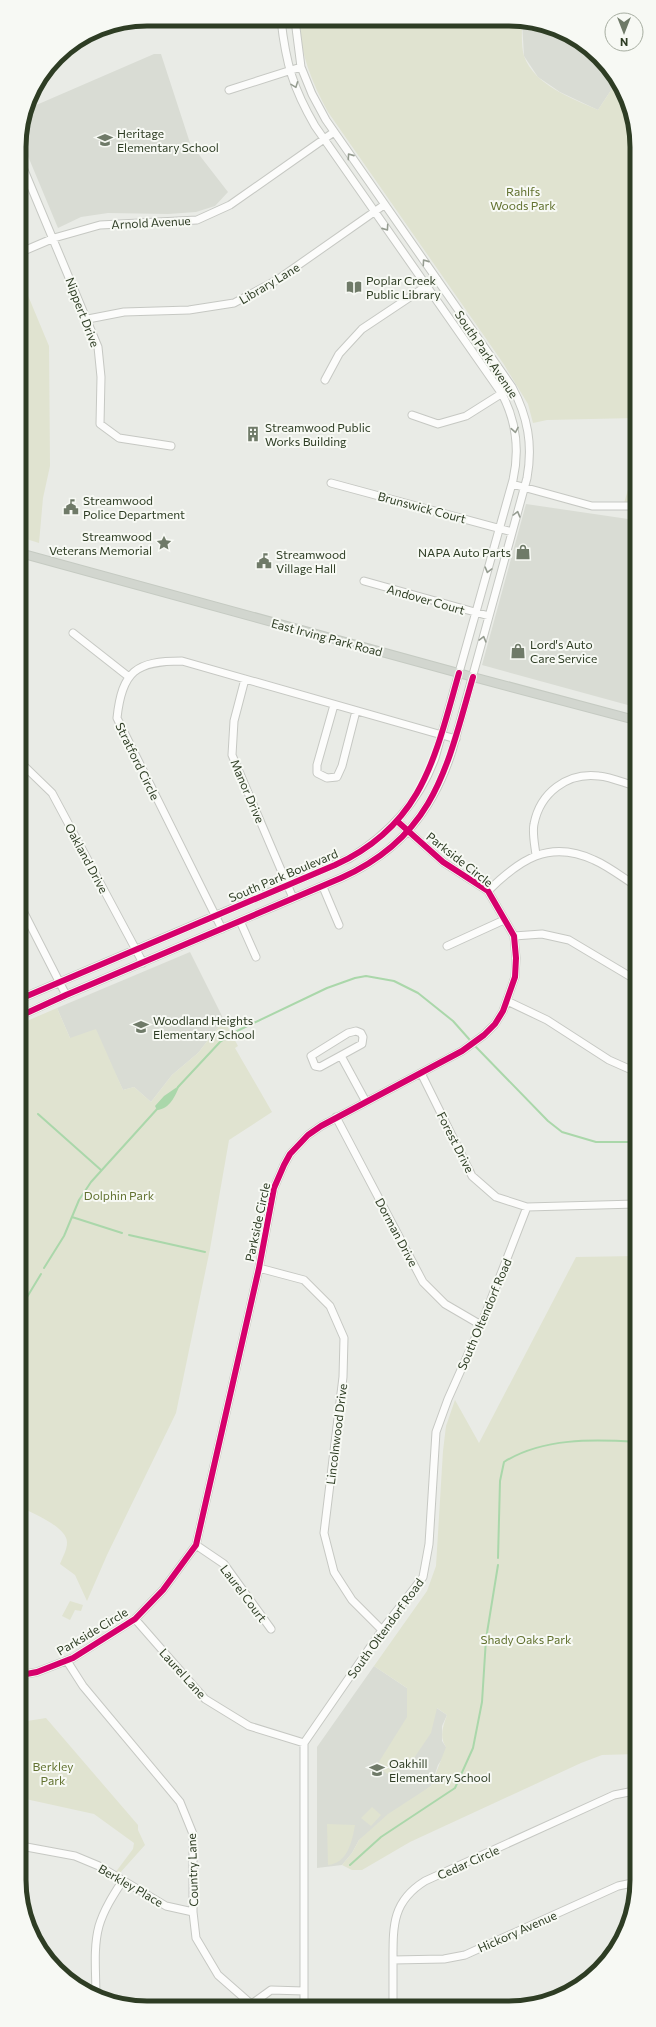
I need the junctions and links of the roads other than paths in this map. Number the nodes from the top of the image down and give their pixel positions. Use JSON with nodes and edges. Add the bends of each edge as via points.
{"nodes":[{"id":1,"x":282,"y":26,"type":"edge"},
{"id":2,"x":296,"y":26,"type":"edge"},
{"id":3,"x":301,"y":67,"type":"junction"},
{"id":4,"x":289,"y":71,"type":"junction"},
{"id":5,"x":229,"y":90,"type":"dead end"},
{"id":6,"x":334,"y":132,"type":"junction"},
{"id":7,"x":324,"y":139,"type":"junction"},
{"id":8,"x":26,"y":174,"type":"edge"},
{"id":9,"x":384,"y":205,"type":"junction"},
{"id":10,"x":375,"y":212,"type":"junction"},
{"id":11,"x":54,"y":238,"type":"junction"},
{"id":12,"x":26,"y":250,"type":"edge"},
{"id":13,"x":437,"y":279,"type":"junction"},
{"id":14,"x":427,"y":286,"type":"junction"},
{"id":15,"x":88,"y":319,"type":"junction"},
{"id":16,"x":326,"y":380,"type":"dead end"},
{"id":17,"x":512,"y":387,"type":"junction"},
{"id":18,"x":502,"y":394,"type":"junction"},
{"id":19,"x":412,"y":415,"type":"dead end"},
{"id":20,"x":171,"y":446,"type":"dead end"},
{"id":21,"x":331,"y":483,"type":"dead end"},
{"id":22,"x":512,"y":484,"type":"junction"},
{"id":23,"x":524,"y":487,"type":"junction"},
{"id":24,"x":630,"y":506,"type":"edge"},
{"id":25,"x":499,"y":528,"type":"junction"},
{"id":26,"x":512,"y":532,"type":"junction"},
{"id":27,"x":26,"y":555,"type":"edge"},
{"id":28,"x":364,"y":581,"type":"dead end"},
{"id":29,"x":477,"y":613,"type":"junction"},
{"id":30,"x":489,"y":616,"type":"junction"},
{"id":31,"x":73,"y":633,"type":"dead end"},
{"id":32,"x":459,"y":673,"type":"junction"},
{"id":33,"x":129,"y":677,"type":"junction"},
{"id":34,"x":473,"y":677,"type":"junction"},
{"id":35,"x":245,"y":679,"type":"junction"},
{"id":36,"x":334,"y":705,"type":"junction"},
{"id":37,"x":356,"y":711,"type":"junction"},
{"id":38,"x":630,"y":719,"type":"edge"},
{"id":39,"x":442,"y":735,"type":"junction"},
{"id":40,"x":456,"y":739,"type":"junction"},
{"id":41,"x":26,"y":768,"type":"edge"},
{"id":42,"x":630,"y":785,"type":"edge"},
{"id":43,"x":397,"y":821,"type":"junction"},
{"id":44,"x":409,"y":832,"type":"junction"},
{"id":45,"x":536,"y":855,"type":"junction"},
{"id":46,"x":630,"y":882,"type":"edge"},
{"id":47,"x":287,"y":886,"type":"junction"},
{"id":48,"x":323,"y":886,"type":"junction"},
{"id":49,"x":488,"y":891,"type":"junction"},
{"id":50,"x":293,"y":898,"type":"junction"},
{"id":51,"x":215,"y":916,"type":"junction"},
{"id":52,"x":26,"y":917,"type":"edge"},
{"id":53,"x":504,"y":920,"type":"junction"},
{"id":54,"x":240,"y":921,"type":"junction"},
{"id":55,"x":339,"y":925,"type":"dead end"},
{"id":56,"x":222,"y":929,"type":"junction"},
{"id":57,"x":514,"y":936,"type":"junction"},
{"id":58,"x":447,"y":946,"type":"dead end"},
{"id":59,"x":135,"y":949,"type":"junction"},
{"id":60,"x":256,"y":957,"type":"dead end"},
{"id":61,"x":143,"y":963,"type":"junction"},
{"id":62,"x":630,"y":976,"type":"edge"},
{"id":63,"x":59,"y":982,"type":"junction"},
{"id":64,"x":66,"y":995,"type":"junction"},
{"id":65,"x":26,"y":996,"type":"edge"},
{"id":66,"x":507,"y":1001,"type":"junction"},
{"id":67,"x":26,"y":1013,"type":"edge"},
{"id":68,"x":341,"y":1056,"type":"junction"},
{"id":69,"x":630,"y":1069,"type":"edge"},
{"id":70,"x":420,"y":1073,"type":"junction"},
{"id":71,"x":366,"y":1102,"type":"junction"},
{"id":72,"x":336,"y":1117,"type":"junction"},
{"id":73,"x":630,"y":1204,"type":"edge"},
{"id":74,"x":527,"y":1207,"type":"junction"},
{"id":75,"x":259,"y":1268,"type":"junction"},
{"id":76,"x":481,"y":1325,"type":"junction"},
{"id":77,"x":196,"y":1545,"type":"junction"},
{"id":78,"x":135,"y":1619,"type":"junction"},
{"id":79,"x":271,"y":1630,"type":"dead end"},
{"id":80,"x":382,"y":1630,"type":"junction"},
{"id":81,"x":68,"y":1661,"type":"junction"},
{"id":82,"x":26,"y":1674,"type":"edge"},
{"id":83,"x":304,"y":1743,"type":"junction"},
{"id":84,"x":630,"y":1792,"type":"edge"},
{"id":85,"x":26,"y":1847,"type":"edge"},
{"id":86,"x":123,"y":1880,"type":"junction"},
{"id":87,"x":630,"y":1883,"type":"edge"},
{"id":88,"x":194,"y":1912,"type":"junction"},
{"id":89,"x":393,"y":1960,"type":"junction"},
{"id":90,"x":96,"y":1990,"type":"edge"},
{"id":91,"x":304,"y":1991,"type":"junction"},
{"id":92,"x":246,"y":2001,"type":"edge"},
{"id":93,"x":256,"y":2001,"type":"edge"},
{"id":94,"x":304,"y":2001,"type":"edge"},
{"id":95,"x":393,"y":2001,"type":"edge"}],
"edges":[{"from":1,"to":4,"type":"street","name":"South Park Avenue"},
{"from":2,"to":3,"type":"street","name":"South Park Avenue"},
{"from":3,"to":4,"type":"street"},
{"from":3,"to":6,"type":"street","name":"South Park Avenue","via":[[312,94]]},
{"from":4,"to":5,"type":"street"},
{"from":4,"to":7,"type":"street","name":"South Park Avenue","one_way":true,"via":[[306,110]]},
{"from":6,"to":7,"type":"street","name":"Arnold Avenue"},
{"from":9,"to":6,"type":"street","name":"South Park Avenue","one_way":true},
{"from":7,"to":10,"type":"street","name":"South Park Avenue"},
{"from":7,"to":11,"type":"street","name":"Arnold Avenue","via":[[230,205],[197,220],[100,225]]},
{"from":8,"to":11,"type":"street","name":"Nippert Drive"},
{"from":9,"to":10,"type":"street","name":"Library Lane"},
{"from":13,"to":9,"type":"street","name":"South Park Avenue","one_way":true},
{"from":10,"to":14,"type":"street","name":"South Park Avenue","one_way":true},
{"from":10,"to":15,"type":"street","name":"Library Lane","via":[[277,280],[234,303],[189,310],[124,312]]},
{"from":11,"to":12,"type":"street","name":"Arnold Avenue"},
{"from":11,"to":15,"type":"street","name":"Nippert Drive"},
{"from":13,"to":14,"type":"street"},
{"from":13,"to":17,"type":"street","name":"South Park Avenue"},
{"from":14,"to":16,"type":"street","via":[[362,329],[339,354]]},
{"from":14,"to":18,"type":"street","name":"South Park Avenue"},
{"from":15,"to":20,"type":"street","name":"Nippert Drive","via":[[98,347],[101,377],[100,424],[119,438]]},
{"from":17,"to":18,"type":"street"},
{"from":17,"to":23,"type":"street","name":"South Park Avenue","via":[[522,405],[529,432],[530,461]]},
{"from":18,"to":19,"type":"street","via":[[466,416],[438,424]]},
{"from":18,"to":22,"type":"street","name":"South Park Avenue","one_way":true,"via":[[516,435],[516,462]]},
{"from":21,"to":25,"type":"street","name":"Brunswick Court"},
{"from":22,"to":23,"type":"street"},
{"from":22,"to":25,"type":"street","name":"South Park Avenue"},
{"from":23,"to":24,"type":"street","via":[[592,506]]},
{"from":26,"to":23,"type":"street","name":"South Park Avenue","one_way":true},
{"from":25,"to":26,"type":"street","name":"Brunswick Court"},
{"from":25,"to":29,"type":"street","name":"South Park Avenue","one_way":true},
{"from":26,"to":30,"type":"street","name":"South Park Avenue"},
{"from":27,"to":32,"type":"main road","name":"East Irving Park Road"},
{"from":28,"to":29,"type":"street","name":"Andover Court"},
{"from":29,"to":30,"type":"street","name":"Andover Court"},
{"from":29,"to":32,"type":"street","name":"South Park Avenue"},
{"from":34,"to":30,"type":"street","name":"South Park Avenue","one_way":true},
{"from":31,"to":33,"type":"street"},
{"from":32,"to":34,"type":"main road","name":"East Irving Park Road"},
{"from":32,"to":39,"type":"street","name":"South Park Boulevard"},
{"from":33,"to":35,"type":"street","name":"Stratford Circle","via":[[141,666],[160,661],[182,661]]},
{"from":33,"to":51,"type":"street","name":"Stratford Circle","via":[[119,696],[116,718]]},
{"from":34,"to":38,"type":"main road","name":"East Irving Park Road"},
{"from":34,"to":40,"type":"street"},
{"from":35,"to":36,"type":"street","name":"Stratford Circle"},
{"from":35,"to":47,"type":"street","name":"Manor Drive","via":[[234,721],[232,755]]},
{"from":36,"to":37,"type":"street","name":"Stratford Circle"},
{"from":36,"to":37,"type":"street","via":[[317,765],[317,773],[327,778],[337,777],[342,766]]},
{"from":37,"to":39,"type":"street","name":"Stratford Circle"},
{"from":39,"to":40,"type":"street","name":"Stratford Circle"},
{"from":39,"to":43,"type":"street","name":"South Park Boulevard","via":[[428,773],[413,801]]},
{"from":40,"to":44,"type":"street","via":[[437,788]]},
{"from":41,"to":59,"type":"street","name":"Oakland Drive","via":[[52,793]]},
{"from":42,"to":45,"type":"street","via":[[599,776],[577,777],[556,786],[541,804],[534,825]]},
{"from":43,"to":44,"type":"street","name":"Parkside Circle"},
{"from":43,"to":47,"type":"street","name":"South Park Boulevard","via":[[378,839],[350,858]]},
{"from":44,"to":48,"type":"street","via":[[373,861]]},
{"from":44,"to":49,"type":"street","name":"Parkside Circle","via":[[443,862]]},
{"from":45,"to":46,"type":"street","via":[[558,852],[578,854],[594,860]]},
{"from":45,"to":49,"type":"street","via":[[519,863]]},
{"from":47,"to":50,"type":"street","name":"Manor Drive"},
{"from":47,"to":51,"type":"street","name":"South Park Boulevard"},
{"from":48,"to":50,"type":"street"},
{"from":48,"to":55,"type":"street"},
{"from":49,"to":53,"type":"street","name":"Parkside Circle"},
{"from":50,"to":54,"type":"street"},
{"from":51,"to":56,"type":"street","name":"Stratford Circle"},
{"from":51,"to":59,"type":"street","name":"South Park Boulevard"},
{"from":52,"to":63,"type":"street"},
{"from":53,"to":57,"type":"street","name":"Parkside Circle"},
{"from":53,"to":58,"type":"street"},
{"from":54,"to":56,"type":"street"},
{"from":54,"to":60,"type":"street"},
{"from":56,"to":61,"type":"street"},
{"from":57,"to":62,"type":"street","via":[[542,934],[562,937]]},
{"from":57,"to":66,"type":"street","name":"Parkside Circle","via":[[515,977]]},
{"from":59,"to":61,"type":"street","name":"Oakland Drive"},
{"from":59,"to":63,"type":"street","name":"South Park Boulevard"},
{"from":61,"to":64,"type":"street"},
{"from":63,"to":64,"type":"street"},
{"from":63,"to":65,"type":"street","name":"South Park Boulevard"},
{"from":64,"to":67,"type":"street"},
{"from":66,"to":69,"type":"street","via":[[547,1020],[609,1060]]},
{"from":66,"to":70,"type":"street","name":"Parkside Circle","via":[[498,1019],[484,1035],[462,1051]]},
{"from":68,"to":68,"type":"street","via":[[362,1044],[364,1040],[361,1032],[348,1033],[311,1057],[315,1066],[320,1067]]},
{"from":68,"to":71,"type":"street"},
{"from":70,"to":71,"type":"street","name":"Parkside Circle"},
{"from":70,"to":74,"type":"street","name":"Forest Drive","via":[[472,1176],[496,1197]]},
{"from":71,"to":72,"type":"street","name":"Parkside Circle"},
{"from":72,"to":75,"type":"street","name":"Parkside Circle","via":[[308,1135],[290,1154],[284,1165],[270,1203]]},
{"from":72,"to":76,"type":"street","name":"Dorman Drive","via":[[423,1282],[445,1304]]},
{"from":73,"to":74,"type":"street","name":"Forest Drive"},
{"from":74,"to":76,"type":"street","name":"South Oltendorf Road"},
{"from":75,"to":77,"type":"street","name":"Parkside Circle"},
{"from":75,"to":80,"type":"street","name":"Lincolnwood Drive","via":[[304,1280],[330,1306],[344,1338],[343,1377],[324,1533],[334,1572],[352,1600]]},
{"from":76,"to":80,"type":"street","name":"South Oltendorf Road","via":[[436,1432],[429,1544],[423,1577]]},
{"from":77,"to":78,"type":"street","name":"Parkside Circle","via":[[163,1590]]},
{"from":77,"to":79,"type":"street","name":"Laurel Court","via":[[224,1564]]},
{"from":78,"to":81,"type":"street","name":"Parkside Circle"},
{"from":78,"to":83,"type":"street","name":"Laurel Lane","via":[[205,1699],[249,1726]]},
{"from":80,"to":83,"type":"street","name":"South Oltendorf Road"},
{"from":81,"to":82,"type":"street","name":"Parkside Circle"},
{"from":81,"to":88,"type":"street","name":"Country Lane","via":[[83,1686],[180,1802],[193,1834]]},
{"from":83,"to":91,"type":"street"},
{"from":84,"to":89,"type":"street","name":"Cedar Circle","via":[[614,1795],[419,1885],[403,1900],[395,1918],[392,1931]]},
{"from":85,"to":86,"type":"street","name":"Berkley Place","via":[[75,1856]]},
{"from":86,"to":88,"type":"street","name":"Berkley Place","via":[[166,1906]]},
{"from":86,"to":90,"type":"street","via":[[99,1926],[96,1946]]},
{"from":87,"to":89,"type":"street","name":"Hickory Avenue","via":[[618,1886],[465,1955],[444,1960]]},
{"from":88,"to":92,"type":"street","name":"Country Lane","via":[[196,1938],[218,1975]]},
{"from":89,"to":95,"type":"street","name":"Cedar Circle"},
{"from":91,"to":93,"type":"street","via":[[271,1990]]},
{"from":91,"to":94,"type":"street"}]}
